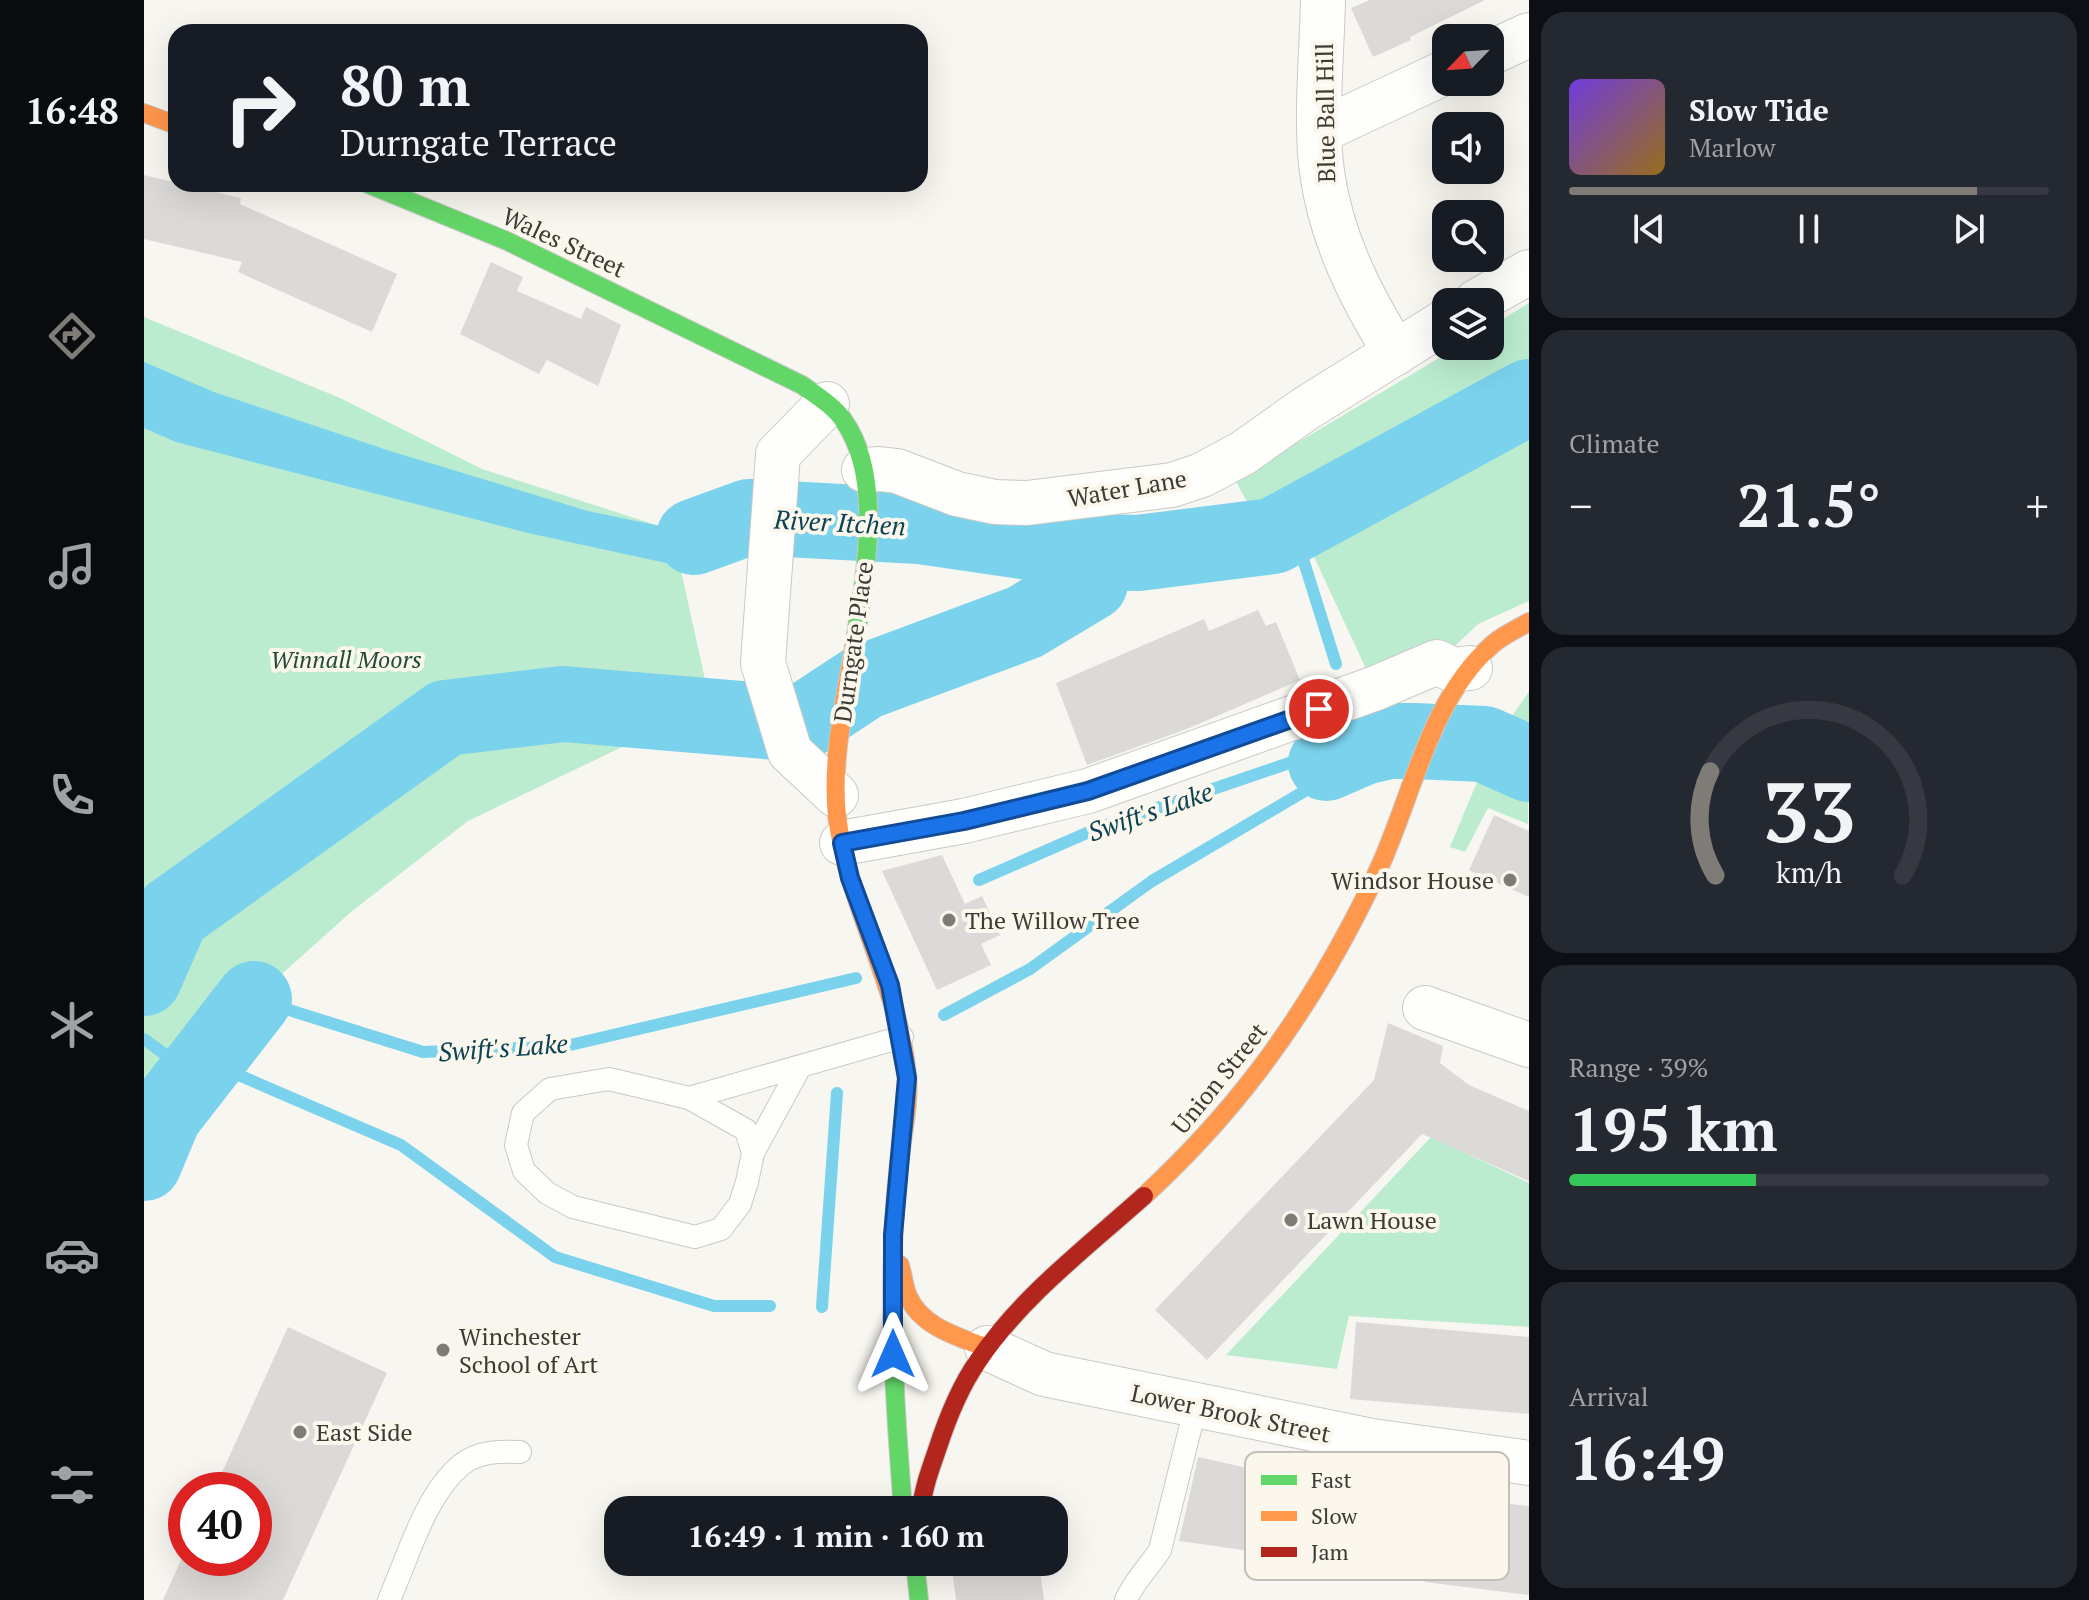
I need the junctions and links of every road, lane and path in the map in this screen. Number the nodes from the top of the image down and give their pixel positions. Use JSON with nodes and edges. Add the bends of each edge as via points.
{"nodes":[{"id":1,"x":1323,"y":0,"type":"edge"},
{"id":2,"x":1529,"y":35,"type":"edge"},
{"id":3,"x":1504,"y":47,"type":"edge"},
{"id":4,"x":1432,"y":79,"type":"edge"},
{"id":5,"x":144,"y":113,"type":"edge"},
{"id":6,"x":168,"y":122,"type":"edge"},
{"id":7,"x":1320,"y":131,"type":"junction"},
{"id":8,"x":388,"y":192,"type":"edge"},
{"id":9,"x":1529,"y":272,"type":"edge"},
{"id":10,"x":1501,"y":288,"type":"edge"},
{"id":11,"x":650,"y":310,"type":"joint"},
{"id":12,"x":1432,"y":330,"type":"edge"},
{"id":13,"x":1396,"y":353,"type":"junction"},
{"id":14,"x":827,"y":404,"type":"junction"},
{"id":15,"x":865,"y":476,"type":"junction"},
{"id":16,"x":1529,"y":622,"type":"edge"},
{"id":17,"x":1470,"y":668,"type":"junction"},
{"id":18,"x":836,"y":795,"type":"junction"},
{"id":19,"x":842,"y":843,"type":"junction"},
{"id":20,"x":1425,"y":1008,"type":"dead end"},
{"id":21,"x":902,"y":1037,"type":"junction"},
{"id":22,"x":1529,"y":1045,"type":"edge"},
{"id":23,"x":800,"y":1067,"type":"junction"},
{"id":24,"x":689,"y":1098,"type":"junction"},
{"id":25,"x":753,"y":1153,"type":"junction"},
{"id":26,"x":893,"y":1235,"type":"junction"},
{"id":27,"x":987,"y":1348,"type":"junction"},
{"id":28,"x":1196,"y":1405,"type":"junction"},
{"id":29,"x":520,"y":1452,"type":"dead end"},
{"id":30,"x":1450,"y":1452,"type":"edge"},
{"id":31,"x":1509,"y":1460,"type":"edge"},
{"id":32,"x":1529,"y":1463,"type":"edge"},
{"id":33,"x":902,"y":1496,"type":"edge"},
{"id":34,"x":921,"y":1496,"type":"edge"},
{"id":35,"x":918,"y":1576,"type":"edge"},
{"id":36,"x":389,"y":1600,"type":"edge"},
{"id":37,"x":919,"y":1600,"type":"edge"},
{"id":38,"x":1126,"y":1600,"type":"edge"}],
"edges":[{"from":1,"to":7,"type":"street","name":"Blue Ball Hill"},
{"from":2,"to":3,"type":"street"},
{"from":4,"to":7,"type":"street"},
{"from":5,"to":6,"type":"street"},
{"from":7,"to":13,"type":"street","name":"Blue Ball Hill","via":[[1331,217],[1372,317]]},
{"from":8,"to":11,"type":"street","name":"Wales Street","via":[[507,241]]},
{"from":9,"to":10,"type":"street"},
{"from":11,"to":14,"type":"street","name":"Durngate Place","via":[[802,385]]},
{"from":12,"to":13,"type":"street","name":"Water Lane"},
{"from":13,"to":15,"type":"street","name":"Water Lane","via":[[1243,453],[1172,485],[1027,503],[957,494],[897,471],[879,469]]},
{"from":14,"to":15,"type":"street","name":"Durngate Place","via":[[847,425]]},
{"from":14,"to":18,"type":"street","via":[[778,454],[763,663],[790,752]]},
{"from":15,"to":18,"type":"street","name":"Durngate Place","via":[[865,567]]},
{"from":16,"to":17,"type":"street","name":"Union Street","via":[[1494,644]]},
{"from":17,"to":19,"type":"street","via":[[1453,670],[1437,662],[1088,791]]},
{"from":17,"to":27,"type":"street","name":"Union Street","via":[[1443,715],[1378,872],[1346,934],[1247,1089],[1211,1132],[1035,1295]]},
{"from":18,"to":19,"type":"street","name":"Durngate Place"},
{"from":19,"to":21,"type":"street","name":"Durngate Place"},
{"from":20,"to":22,"type":"street"},
{"from":21,"to":23,"type":"lane"},
{"from":21,"to":26,"type":"street","name":"Durngate Place","via":[[907,1078]]},
{"from":23,"to":24,"type":"lane"},
{"from":23,"to":25,"type":"lane"},
{"from":24,"to":25,"type":"lane","via":[[746,1130]]},
{"from":24,"to":25,"type":"lane","via":[[609,1079],[550,1089],[523,1113],[516,1145],[524,1171],[547,1193],[573,1207],[695,1237],[721,1229],[740,1204]]},
{"from":26,"to":27,"type":"street","via":[[909,1298],[922,1317]]},
{"from":26,"to":33,"type":"street","via":[[893,1383]]},
{"from":27,"to":28,"type":"street","name":"Lower Brook Street","via":[[1044,1374]]},
{"from":27,"to":34,"type":"street","name":"Union Street","via":[[943,1429]]},
{"from":28,"to":30,"type":"street","name":"Lower Brook Street"},
{"from":28,"to":38,"type":"lane","via":[[1160,1550]]},
{"from":29,"to":36,"type":"lane","via":[[493,1451],[463,1463],[454,1473],[436,1494]]},
{"from":31,"to":32,"type":"street","name":"Lower Brook Street"},
{"from":35,"to":37,"type":"street"}]}
